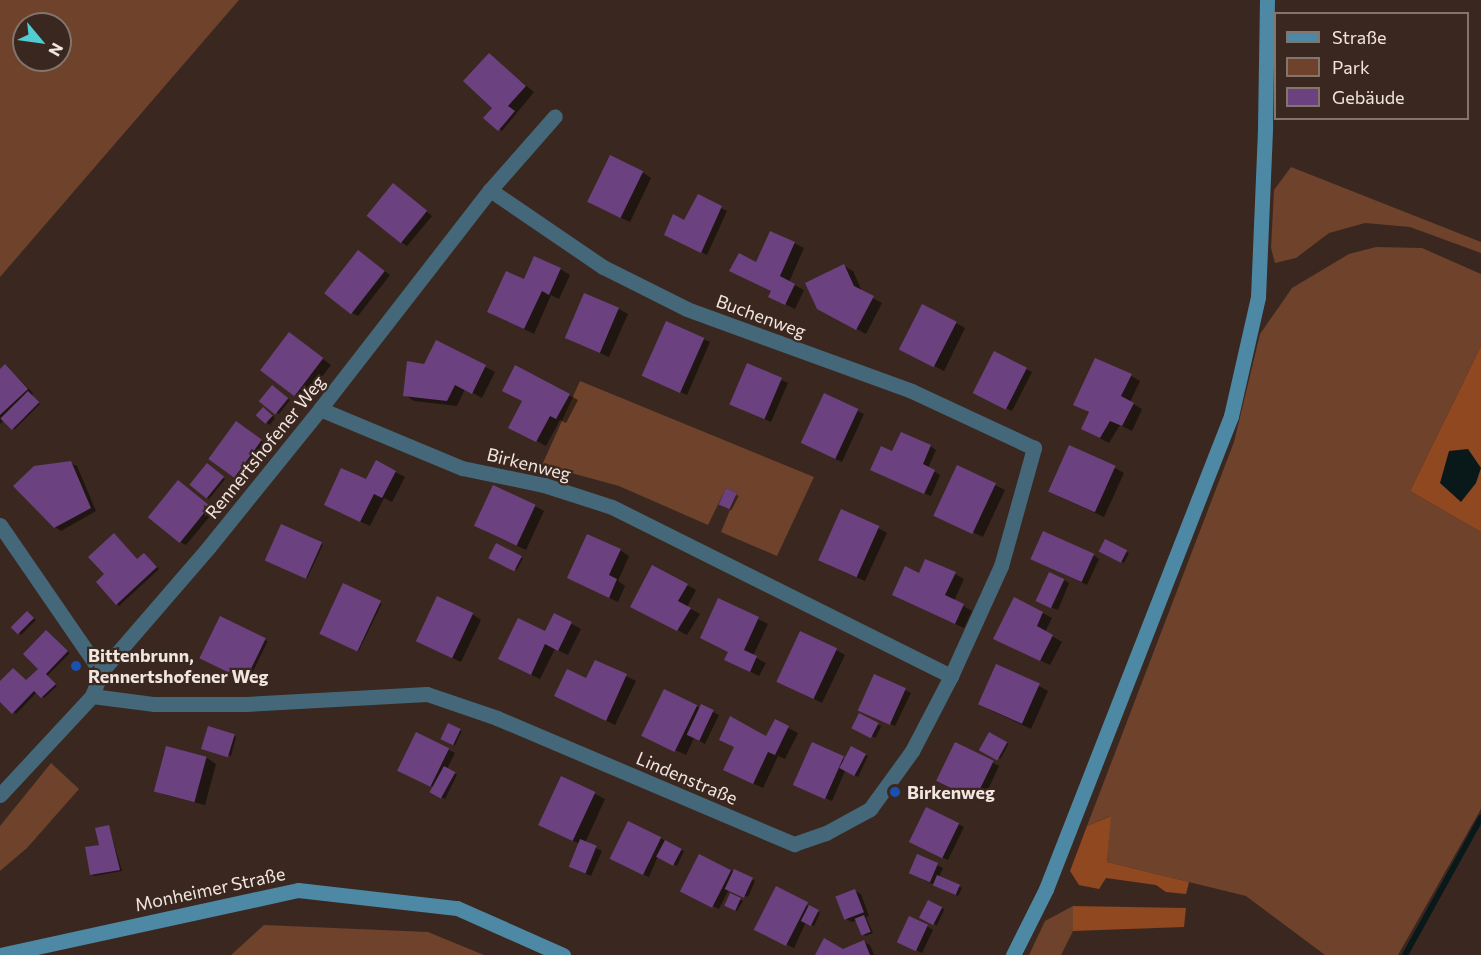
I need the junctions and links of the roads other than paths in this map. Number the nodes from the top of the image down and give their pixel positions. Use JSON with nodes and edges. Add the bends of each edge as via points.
{"nodes":[{"id":1,"x":1267,"y":0,"type":"edge"},
{"id":2,"x":555,"y":116,"type":"dead end"},
{"id":3,"x":490,"y":190,"type":"junction"},
{"id":4,"x":320,"y":410,"type":"junction"},
{"id":5,"x":1034,"y":448,"type":"joint"},
{"id":6,"x":0,"y":525,"type":"edge"},
{"id":7,"x":101,"y":672,"type":"junction"},
{"id":8,"x":951,"y":676,"type":"junction"},
{"id":9,"x":92,"y":696,"type":"junction"},
{"id":10,"x":0,"y":795,"type":"edge"},
{"id":11,"x":0,"y":955,"type":"edge"},
{"id":12,"x":563,"y":955,"type":"edge"},
{"id":13,"x":1013,"y":955,"type":"edge"}],
"edges":[{"from":1,"to":13,"type":"main road","via":[[1258,297],[1231,416],[1046,889]]},
{"from":2,"to":3,"type":"street","name":"Rennertshofener Weg"},
{"from":3,"to":4,"type":"street","name":"Rennertshofener Weg"},
{"from":3,"to":5,"type":"street","name":"Buchenweg","via":[[603,267],[687,309],[912,391]]},
{"from":4,"to":7,"type":"street","name":"Rennertshofener Weg"},
{"from":4,"to":8,"type":"street","name":"Birkenweg","via":[[462,468],[544,485],[612,507]]},
{"from":5,"to":8,"type":"street","name":"Lindenstraße","via":[[1001,566]]},
{"from":6,"to":7,"type":"street"},
{"from":7,"to":9,"type":"street","name":"Rennertshofener Weg"},
{"from":8,"to":9,"type":"street","name":"Lindenstraße","via":[[912,751],[870,809],[826,833],[794,844],[497,718],[427,694],[246,704],[154,704]]},
{"from":9,"to":10,"type":"street","name":"Rennertshofener Weg"},
{"from":11,"to":12,"type":"main road","name":"Monheimer Straße","via":[[298,890],[457,908]]}]}
